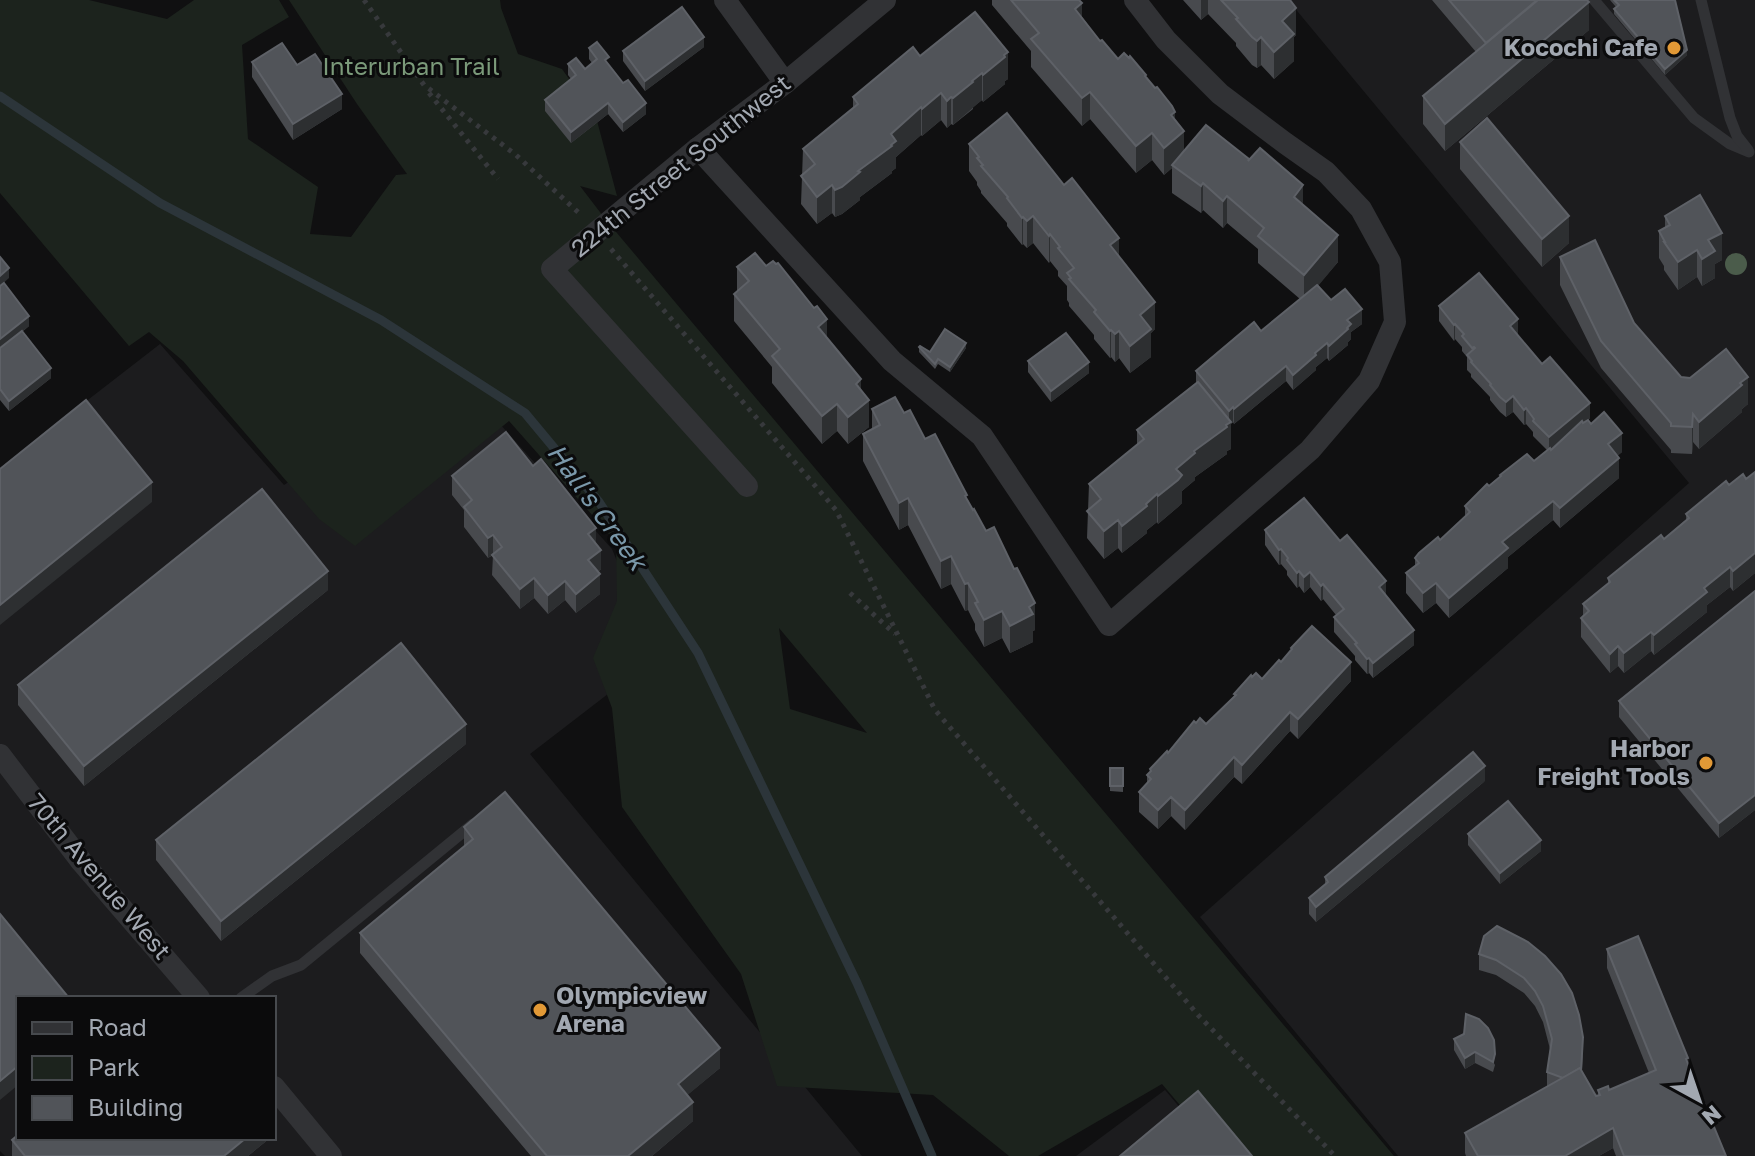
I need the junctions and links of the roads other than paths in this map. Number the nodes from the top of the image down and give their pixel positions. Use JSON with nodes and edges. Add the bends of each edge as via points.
{"nodes":[{"id":1,"x":725,"y":0,"type":"edge"},
{"id":2,"x":885,"y":0,"type":"edge"},
{"id":3,"x":1135,"y":0,"type":"edge"},
{"id":4,"x":1594,"y":0,"type":"edge"},
{"id":5,"x":1701,"y":0,"type":"edge"},
{"id":6,"x":785,"y":83,"type":"junction"},
{"id":7,"x":698,"y":148,"type":"junction"},
{"id":8,"x":1752,"y":153,"type":"edge"},
{"id":9,"x":747,"y":486,"type":"dead end"},
{"id":10,"x":0,"y":755,"type":"edge"},
{"id":11,"x":476,"y":821,"type":"edge"},
{"id":12,"x":197,"y":996,"type":"edge"},
{"id":13,"x":244,"y":996,"type":"edge"},
{"id":14,"x":276,"y":1089,"type":"edge"},
{"id":15,"x":331,"y":1156,"type":"edge"}],
"edges":[{"from":1,"to":6,"type":"street"},
{"from":2,"to":6,"type":"street","name":"224th Street Southwest"},
{"from":3,"to":7,"type":"street","via":[[1220,94],[1326,172],[1361,209],[1390,262],[1395,322],[1369,381],[1310,450],[1109,625],[982,436],[892,361]]},
{"from":4,"to":8,"type":"lane","via":[[1694,118]]},
{"from":5,"to":8,"type":"lane","via":[[1730,118]]},
{"from":6,"to":7,"type":"street","name":"224th Street Southwest"},
{"from":7,"to":9,"type":"street","name":"224th Street Southwest","via":[[552,269]]},
{"from":10,"to":12,"type":"street","name":"70th Avenue West","via":[[81,861]]},
{"from":11,"to":13,"type":"lane","via":[[301,965],[272,976]]},
{"from":14,"to":15,"type":"street"}]}
